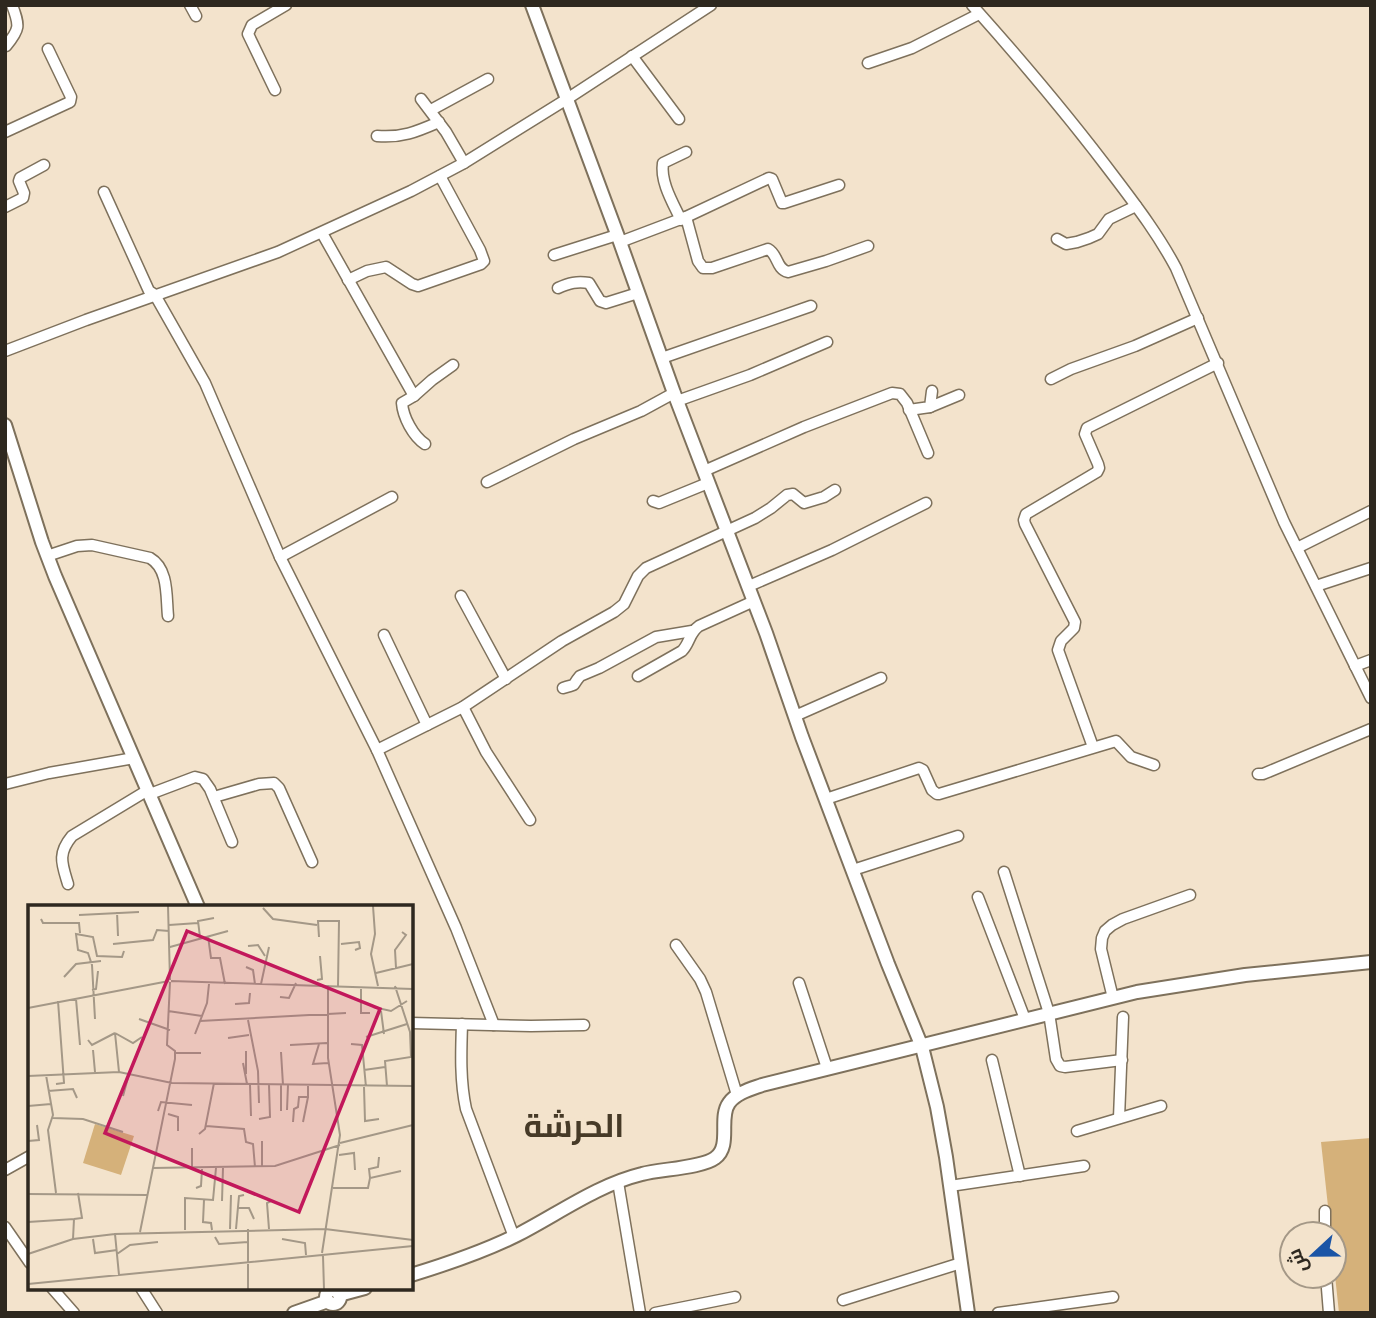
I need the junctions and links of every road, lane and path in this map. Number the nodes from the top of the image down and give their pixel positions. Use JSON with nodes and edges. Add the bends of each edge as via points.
{"nodes":[{"id":1,"x":12,"y":5,"type":"edge"},
{"id":2,"x":190,"y":5,"type":"edge"},
{"id":3,"x":286,"y":5,"type":"edge"},
{"id":4,"x":532,"y":5,"type":"edge"},
{"id":5,"x":711,"y":5,"type":"edge"},
{"id":6,"x":975,"y":9,"type":"edge"},
{"id":7,"x":196,"y":16,"type":"dead end"},
{"id":8,"x":6,"y":46,"type":"edge"},
{"id":9,"x":48,"y":49,"type":"dead end"},
{"id":10,"x":632,"y":56,"type":"junction"},
{"id":11,"x":868,"y":63,"type":"dead end"},
{"id":12,"x":488,"y":79,"type":"dead end"},
{"id":13,"x":275,"y":90,"type":"dead end"},
{"id":14,"x":421,"y":99,"type":"dead end"},
{"id":15,"x":567,"y":99,"type":"junction"},
{"id":16,"x":430,"y":110,"type":"junction"},
{"id":17,"x":679,"y":119,"type":"dead end"},
{"id":18,"x":439,"y":122,"type":"junction"},
{"id":19,"x":5,"y":132,"type":"edge"},
{"id":20,"x":377,"y":136,"type":"dead end"},
{"id":21,"x":686,"y":152,"type":"dead end"},
{"id":22,"x":464,"y":163,"type":"junction"},
{"id":23,"x":44,"y":165,"type":"dead end"},
{"id":24,"x":440,"y":176,"type":"junction"},
{"id":25,"x":839,"y":185,"type":"dead end"},
{"id":26,"x":104,"y":191,"type":"dead end"},
{"id":27,"x":1136,"y":206,"type":"junction"},
{"id":28,"x":5,"y":207,"type":"edge"},
{"id":29,"x":683,"y":219,"type":"junction"},
{"id":30,"x":322,"y":233,"type":"junction"},
{"id":31,"x":619,"y":239,"type":"junction"},
{"id":32,"x":1057,"y":239,"type":"dead end"},
{"id":33,"x":868,"y":246,"type":"dead end"},
{"id":34,"x":554,"y":255,"type":"dead end"},
{"id":35,"x":348,"y":280,"type":"junction"},
{"id":36,"x":558,"y":288,"type":"dead end"},
{"id":37,"x":638,"y":293,"type":"junction"},
{"id":38,"x":155,"y":295,"type":"junction"},
{"id":39,"x":811,"y":306,"type":"dead end"},
{"id":40,"x":1198,"y":318,"type":"junction"},
{"id":41,"x":827,"y":342,"type":"dead end"},
{"id":42,"x":7,"y":350,"type":"edge"},
{"id":43,"x":662,"y":358,"type":"junction"},
{"id":44,"x":1218,"y":363,"type":"junction"},
{"id":45,"x":453,"y":365,"type":"dead end"},
{"id":46,"x":1051,"y":379,"type":"dead end"},
{"id":47,"x":932,"y":391,"type":"dead end"},
{"id":48,"x":959,"y":395,"type":"dead end"},
{"id":49,"x":414,"y":396,"type":"junction"},
{"id":50,"x":675,"y":397,"type":"junction"},
{"id":51,"x":930,"y":407,"type":"junction"},
{"id":52,"x":909,"y":410,"type":"junction"},
{"id":53,"x":6,"y":428,"type":"edge"},
{"id":54,"x":425,"y":444,"type":"dead end"},
{"id":55,"x":928,"y":453,"type":"dead end"},
{"id":56,"x":706,"y":477,"type":"junction"},
{"id":57,"x":486,"y":482,"type":"dead end"},
{"id":58,"x":835,"y":491,"type":"dead end"},
{"id":59,"x":391,"y":497,"type":"dead end"},
{"id":60,"x":653,"y":500,"type":"dead end"},
{"id":61,"x":926,"y":503,"type":"dead end"},
{"id":62,"x":1371,"y":511,"type":"edge"},
{"id":63,"x":728,"y":531,"type":"junction"},
{"id":64,"x":1297,"y":548,"type":"junction"},
{"id":65,"x":47,"y":556,"type":"junction"},
{"id":66,"x":279,"y":557,"type":"junction"},
{"id":67,"x":1371,"y":568,"type":"edge"},
{"id":68,"x":749,"y":586,"type":"junction"},
{"id":69,"x":1316,"y":586,"type":"junction"},
{"id":70,"x":461,"y":596,"type":"dead end"},
{"id":71,"x":754,"y":601,"type":"junction"},
{"id":72,"x":168,"y":616,"type":"dead end"},
{"id":73,"x":692,"y":631,"type":"junction"},
{"id":74,"x":384,"y":635,"type":"dead end"},
{"id":75,"x":1371,"y":660,"type":"edge"},
{"id":76,"x":1355,"y":666,"type":"junction"},
{"id":77,"x":638,"y":677,"type":"dead end"},
{"id":78,"x":881,"y":678,"type":"dead end"},
{"id":79,"x":506,"y":679,"type":"junction"},
{"id":80,"x":563,"y":688,"type":"dead end"},
{"id":81,"x":1371,"y":698,"type":"edge"},
{"id":82,"x":463,"y":707,"type":"junction"},
{"id":83,"x":795,"y":716,"type":"junction"},
{"id":84,"x":427,"y":725,"type":"junction"},
{"id":85,"x":1371,"y":729,"type":"edge"},
{"id":86,"x":1093,"y":747,"type":"junction"},
{"id":87,"x":377,"y":750,"type":"junction"},
{"id":88,"x":134,"y":758,"type":"junction"},
{"id":89,"x":1154,"y":765,"type":"dead end"},
{"id":90,"x":1258,"y":774,"type":"dead end"},
{"id":91,"x":5,"y":784,"type":"edge"},
{"id":92,"x":149,"y":792,"type":"junction"},
{"id":93,"x":214,"y":797,"type":"junction"},
{"id":94,"x":826,"y":799,"type":"junction"},
{"id":95,"x":530,"y":820,"type":"dead end"},
{"id":96,"x":958,"y":836,"type":"dead end"},
{"id":97,"x":232,"y":842,"type":"dead end"},
{"id":98,"x":312,"y":862,"type":"dead end"},
{"id":99,"x":853,"y":870,"type":"junction"},
{"id":100,"x":1004,"y":872,"type":"dead end"},
{"id":101,"x":68,"y":884,"type":"dead end"},
{"id":102,"x":1190,"y":895,"type":"dead end"},
{"id":103,"x":978,"y":897,"type":"dead end"},
{"id":104,"x":197,"y":905,"type":"edge"},
{"id":105,"x":676,"y":945,"type":"dead end"},
{"id":106,"x":1371,"y":962,"type":"edge"},
{"id":107,"x":799,"y":983,"type":"dead end"},
{"id":108,"x":1113,"y":998,"type":"junction"},
{"id":109,"x":1049,"y":1013,"type":"junction"},
{"id":110,"x":1123,"y":1017,"type":"dead end"},
{"id":111,"x":1025,"y":1019,"type":"junction"},
{"id":112,"x":413,"y":1023,"type":"edge"},
{"id":113,"x":462,"y":1024,"type":"junction"},
{"id":114,"x":494,"y":1025,"type":"junction"},
{"id":115,"x":584,"y":1025,"type":"dead end"},
{"id":116,"x":922,"y":1046,"type":"junction"},
{"id":117,"x":992,"y":1060,"type":"dead end"},
{"id":118,"x":1122,"y":1060,"type":"junction"},
{"id":119,"x":827,"y":1068,"type":"junction"},
{"id":120,"x":737,"y":1095,"type":"junction"},
{"id":121,"x":1161,"y":1106,"type":"dead end"},
{"id":122,"x":1119,"y":1118,"type":"junction"},
{"id":123,"x":1077,"y":1131,"type":"dead end"},
{"id":124,"x":28,"y":1157,"type":"edge"},
{"id":125,"x":1084,"y":1166,"type":"dead end"},
{"id":126,"x":5,"y":1170,"type":"edge"},
{"id":127,"x":1020,"y":1176,"type":"junction"},
{"id":128,"x":618,"y":1182,"type":"junction"},
{"id":129,"x":950,"y":1186,"type":"junction"},
{"id":130,"x":1325,"y":1211,"type":"dead end"},
{"id":131,"x":1325,"y":1220,"type":"edge"},
{"id":132,"x":5,"y":1227,"type":"edge"},
{"id":133,"x":514,"y":1237,"type":"junction"},
{"id":134,"x":28,"y":1260,"type":"edge"},
{"id":135,"x":961,"y":1263,"type":"junction"},
{"id":136,"x":413,"y":1274,"type":"edge"},
{"id":137,"x":54,"y":1290,"type":"edge"},
{"id":138,"x":142,"y":1290,"type":"edge"},
{"id":139,"x":359,"y":1290,"type":"edge"},
{"id":140,"x":1327,"y":1290,"type":"edge"},
{"id":141,"x":735,"y":1297,"type":"dead end"},
{"id":142,"x":1113,"y":1297,"type":"dead end"},
{"id":143,"x":334,"y":1298,"type":"edge"},
{"id":144,"x":843,"y":1300,"type":"dead end"},
{"id":145,"x":1090,"y":1300,"type":"junction"},
{"id":146,"x":74,"y":1313,"type":"edge"},
{"id":147,"x":157,"y":1313,"type":"edge"},
{"id":148,"x":293,"y":1313,"type":"edge"},
{"id":149,"x":640,"y":1313,"type":"edge"},
{"id":150,"x":655,"y":1313,"type":"edge"},
{"id":151,"x":968,"y":1313,"type":"edge"},
{"id":152,"x":998,"y":1313,"type":"edge"},
{"id":153,"x":1088,"y":1313,"type":"edge"},
{"id":154,"x":1329,"y":1313,"type":"edge"}],
"edges":[{"from":1,"to":8,"type":"street","via":[[18,27]]},
{"from":2,"to":7,"type":"street"},
{"from":3,"to":13,"type":"street","via":[[252,25],[248,34]]},
{"from":4,"to":15,"type":"street"},
{"from":5,"to":10,"type":"street"},
{"from":6,"to":11,"type":"street","via":[[912,48]]},
{"from":6,"to":27,"type":"street"},
{"from":9,"to":19,"type":"street","via":[[70,102]]},
{"from":10,"to":15,"type":"street"},
{"from":10,"to":17,"type":"street"},
{"from":12,"to":16,"type":"street"},
{"from":14,"to":16,"type":"street"},
{"from":15,"to":22,"type":"street"},
{"from":15,"to":31,"type":"street"},
{"from":16,"to":18,"type":"street"},
{"from":18,"to":20,"type":"street","via":[[399,137]]},
{"from":18,"to":22,"type":"street"},
{"from":21,"to":29,"type":"street","via":[[663,163],[662,168]]},
{"from":22,"to":24,"type":"street"},
{"from":23,"to":28,"type":"street","via":[[20,178],[23,198]]},
{"from":24,"to":30,"type":"street"},
{"from":24,"to":35,"type":"street","via":[[484,261],[418,286],[386,267]]},
{"from":25,"to":29,"type":"street","via":[[785,204],[769,178]]},
{"from":26,"to":38,"type":"street","via":[[147,287]]},
{"from":27,"to":32,"type":"street","via":[[1109,219],[1089,238],[1066,244]]},
{"from":27,"to":40,"type":"street","via":[[1164,244]]},
{"from":29,"to":31,"type":"street"},
{"from":29,"to":33,"type":"street","via":[[700,266],[708,268],[768,249],[788,272]]},
{"from":30,"to":35,"type":"street"},
{"from":30,"to":38,"type":"street"},
{"from":31,"to":34,"type":"street"},
{"from":31,"to":37,"type":"street"},
{"from":35,"to":49,"type":"street"},
{"from":36,"to":37,"type":"street","via":[[567,283],[589,283],[600,301],[607,303]]},
{"from":37,"to":43,"type":"street"},
{"from":38,"to":42,"type":"street"},
{"from":38,"to":66,"type":"street","via":[[205,383]]},
{"from":39,"to":43,"type":"street"},
{"from":40,"to":44,"type":"street"},
{"from":40,"to":46,"type":"street"},
{"from":41,"to":50,"type":"street","via":[[750,375]]},
{"from":43,"to":50,"type":"street"},
{"from":44,"to":64,"type":"street"},
{"from":44,"to":86,"type":"street","via":[[1087,428],[1097,472],[1024,517],[1075,622],[1058,650]]},
{"from":45,"to":49,"type":"street"},
{"from":47,"to":51,"type":"street"},
{"from":48,"to":51,"type":"street"},
{"from":49,"to":54,"type":"street","via":[[402,406]]},
{"from":50,"to":56,"type":"street"},
{"from":50,"to":57,"type":"street"},
{"from":51,"to":52,"type":"street"},
{"from":52,"to":55,"type":"street"},
{"from":52,"to":56,"type":"street","via":[[900,394],[887,394],[803,427]]},
{"from":53,"to":65,"type":"street"},
{"from":56,"to":60,"type":"street","via":[[659,503]]},
{"from":56,"to":63,"type":"street"},
{"from":58,"to":63,"type":"street","via":[[804,503],[787,495]]},
{"from":59,"to":66,"type":"street"},
{"from":61,"to":68,"type":"street"},
{"from":62,"to":64,"type":"street"},
{"from":63,"to":68,"type":"street"},
{"from":63,"to":79,"type":"street","via":[[644,570],[620,608]]},
{"from":64,"to":69,"type":"street"},
{"from":65,"to":72,"type":"street","via":[[92,545],[150,558],[163,573]]},
{"from":65,"to":88,"type":"street"},
{"from":66,"to":87,"type":"street"},
{"from":67,"to":69,"type":"street"},
{"from":68,"to":71,"type":"street"},
{"from":69,"to":76,"type":"street"},
{"from":70,"to":79,"type":"street"},
{"from":71,"to":73,"type":"street"},
{"from":71,"to":83,"type":"street"},
{"from":73,"to":77,"type":"street","via":[[682,651]]},
{"from":73,"to":80,"type":"street","via":[[656,637],[580,676],[574,686]]},
{"from":74,"to":84,"type":"street"},
{"from":75,"to":76,"type":"street"},
{"from":76,"to":81,"type":"street"},
{"from":78,"to":83,"type":"street"},
{"from":79,"to":82,"type":"street"},
{"from":82,"to":84,"type":"street"},
{"from":82,"to":95,"type":"street"},
{"from":83,"to":94,"type":"street"},
{"from":84,"to":87,"type":"street"},
{"from":85,"to":90,"type":"street"},
{"from":86,"to":89,"type":"street","via":[[1116,740],[1131,757]]},
{"from":86,"to":94,"type":"street","via":[[939,794],[920,768]]},
{"from":87,"to":114,"type":"street"},
{"from":88,"to":91,"type":"street"},
{"from":88,"to":92,"type":"street"},
{"from":92,"to":93,"type":"street","via":[[200,777]]},
{"from":92,"to":101,"type":"street","via":[[66,843],[61,858]]},
{"from":92,"to":104,"type":"street"},
{"from":93,"to":97,"type":"street"},
{"from":93,"to":98,"type":"street","via":[[274,783]]},
{"from":94,"to":99,"type":"street"},
{"from":96,"to":99,"type":"street"},
{"from":99,"to":116,"type":"street"},
{"from":100,"to":109,"type":"street"},
{"from":102,"to":108,"type":"street","via":[[1123,919],[1105,931],[1101,949]]},
{"from":103,"to":111,"type":"street"},
{"from":105,"to":120,"type":"street","via":[[706,992]]},
{"from":106,"to":108,"type":"street","via":[[1165,986]]},
{"from":107,"to":119,"type":"street"},
{"from":108,"to":109,"type":"street"},
{"from":109,"to":111,"type":"street"},
{"from":109,"to":118,"type":"street","via":[[1060,1066]]},
{"from":110,"to":118,"type":"street"},
{"from":111,"to":116,"type":"street"},
{"from":112,"to":113,"type":"street"},
{"from":113,"to":114,"type":"street"},
{"from":113,"to":133,"type":"street","via":[[466,1109]]},
{"from":114,"to":115,"type":"street"},
{"from":116,"to":119,"type":"street"},
{"from":116,"to":129,"type":"street"},
{"from":117,"to":127,"type":"street"},
{"from":118,"to":122,"type":"street"},
{"from":119,"to":120,"type":"street"},
{"from":120,"to":128,"type":"street","via":[[728,1104],[722,1147],[715,1159]]},
{"from":121,"to":122,"type":"street"},
{"from":122,"to":123,"type":"street"},
{"from":124,"to":126,"type":"street"},
{"from":125,"to":127,"type":"street"},
{"from":127,"to":129,"type":"street"},
{"from":128,"to":133,"type":"street"},
{"from":128,"to":149,"type":"street"},
{"from":129,"to":135,"type":"street"},
{"from":130,"to":131,"type":"street"},
{"from":132,"to":134,"type":"street"},
{"from":133,"to":136,"type":"street"},
{"from":135,"to":144,"type":"street"},
{"from":135,"to":151,"type":"street"},
{"from":137,"to":146,"type":"street"},
{"from":138,"to":147,"type":"street"},
{"from":139,"to":143,"type":"street"},
{"from":140,"to":154,"type":"street"},
{"from":141,"to":150,"type":"street"},
{"from":142,"to":145,"type":"street"},
{"from":143,"to":148,"type":"street"},
{"from":145,"to":152,"type":"street"},
{"from":145,"to":153,"type":"street"}]}
